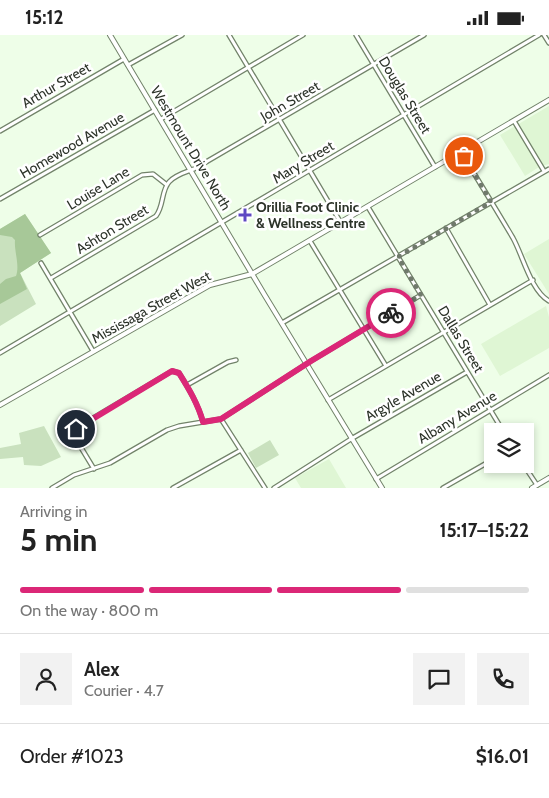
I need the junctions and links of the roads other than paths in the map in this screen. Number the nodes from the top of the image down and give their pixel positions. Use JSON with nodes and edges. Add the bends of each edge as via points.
{"nodes":[{"id":1,"x":110,"y":35,"type":"edge"},
{"id":2,"x":182,"y":35,"type":"edge"},
{"id":3,"x":229,"y":35,"type":"edge"},
{"id":4,"x":303,"y":35,"type":"edge"},
{"id":5,"x":356,"y":35,"type":"edge"},
{"id":6,"x":424,"y":35,"type":"edge"},
{"id":7,"x":539,"y":35,"type":"edge"},
{"id":8,"x":544,"y":35,"type":"edge"},
{"id":9,"x":549,"y":43,"type":"edge"},
{"id":10,"x":124,"y":59,"type":"junction"},
{"id":11,"x":128,"y":65,"type":"junction"},
{"id":12,"x":374,"y":65,"type":"junction"},
{"id":13,"x":248,"y":68,"type":"junction"},
{"id":14,"x":549,"y":100,"type":"edge"},
{"id":15,"x":155,"y":110,"type":"junction"},
{"id":16,"x":404,"y":115,"type":"junction"},
{"id":17,"x":161,"y":119,"type":"junction"},
{"id":18,"x":280,"y":120,"type":"junction"},
{"id":19,"x":514,"y":121,"type":"junction"},
{"id":20,"x":0,"y":131,"type":"edge"},
{"id":21,"x":461,"y":152,"type":"junction"},
{"id":22,"x":435,"y":167,"type":"junction"},
{"id":23,"x":549,"y":169,"type":"edge"},
{"id":24,"x":191,"y":170,"type":"junction"},
{"id":25,"x":310,"y":171,"type":"junction"},
{"id":26,"x":544,"y":171,"type":"junction"},
{"id":27,"x":167,"y":185,"type":"junction"},
{"id":28,"x":0,"y":199,"type":"edge"},
{"id":29,"x":491,"y":202,"type":"junction"},
{"id":30,"x":368,"y":207,"type":"junction"},
{"id":31,"x":223,"y":223,"type":"junction"},
{"id":32,"x":341,"y":223,"type":"junction"},
{"id":33,"x":446,"y":228,"type":"junction"},
{"id":34,"x":40,"y":235,"type":"dead end"},
{"id":35,"x":310,"y":241,"type":"junction"},
{"id":36,"x":398,"y":257,"type":"junction"},
{"id":37,"x":41,"y":263,"type":"dead end"},
{"id":38,"x":252,"y":273,"type":"junction"},
{"id":39,"x":51,"y":278,"type":"junction"},
{"id":40,"x":532,"y":280,"type":"junction"},
{"id":41,"x":339,"y":290,"type":"junction"},
{"id":42,"x":421,"y":295,"type":"junction"},
{"id":43,"x":549,"y":301,"type":"edge"},
{"id":44,"x":490,"y":305,"type":"junction"},
{"id":45,"x":71,"y":312,"type":"junction"},
{"id":46,"x":282,"y":323,"type":"junction"},
{"id":47,"x":364,"y":329,"type":"junction"},
{"id":48,"x":444,"y":333,"type":"junction"},
{"id":49,"x":93,"y":351,"type":"junction"},
{"id":50,"x":0,"y":353,"type":"edge"},
{"id":51,"x":236,"y":360,"type":"dead end"},
{"id":52,"x":306,"y":364,"type":"junction"},
{"id":53,"x":386,"y":366,"type":"junction"},
{"id":54,"x":467,"y":371,"type":"junction"},
{"id":55,"x":549,"y":375,"type":"edge"},
{"id":56,"x":187,"y":385,"type":"junction"},
{"id":57,"x":328,"y":400,"type":"junction"},
{"id":58,"x":1,"y":405,"type":"edge"},
{"id":59,"x":490,"y":409,"type":"junction"},
{"id":60,"x":221,"y":419,"type":"junction"},
{"id":61,"x":203,"y":422,"type":"junction"},
{"id":62,"x":498,"y":423,"type":"edge"},
{"id":63,"x":351,"y":439,"type":"junction"},
{"id":64,"x":242,"y":450,"type":"junction"},
{"id":65,"x":484,"y":465,"type":"edge"},
{"id":66,"x":94,"y":469,"type":"junction"},
{"id":67,"x":530,"y":473,"type":"edge"},
{"id":68,"x":549,"y":478,"type":"edge"},
{"id":69,"x":376,"y":479,"type":"junction"},
{"id":70,"x":537,"y":485,"type":"junction"},
{"id":71,"x":59,"y":486,"type":"edge"},
{"id":72,"x":52,"y":488,"type":"edge"},
{"id":73,"x":173,"y":488,"type":"edge"},
{"id":74,"x":264,"y":488,"type":"edge"},
{"id":75,"x":274,"y":488,"type":"edge"},
{"id":76,"x":382,"y":488,"type":"edge"},
{"id":77,"x":443,"y":488,"type":"edge"},
{"id":78,"x":532,"y":488,"type":"edge"}],
"edges":[{"from":1,"to":10,"type":"street","name":"Westmount Drive North"},
{"from":2,"to":11,"type":"street"},
{"from":3,"to":13,"type":"street"},
{"from":4,"to":13,"type":"street"},
{"from":5,"to":12,"type":"street","name":"Douglas Street"},
{"from":6,"to":12,"type":"street","name":"John Street"},
{"from":7,"to":16,"type":"street","name":"Mary Street"},
{"from":8,"to":9,"type":"street"},
{"from":10,"to":11,"type":"street","name":"Westmount Drive North"},
{"from":10,"to":20,"type":"street","name":"Arthur Street"},
{"from":11,"to":15,"type":"street","name":"Westmount Drive North"},
{"from":12,"to":16,"type":"street","name":"Douglas Street"},
{"from":12,"to":18,"type":"street","name":"John Street"},
{"from":13,"to":17,"type":"street"},
{"from":13,"to":18,"type":"street"},
{"from":14,"to":19,"type":"street","name":"Mississaga Street West"},
{"from":15,"to":17,"type":"street","name":"Westmount Drive North"},
{"from":15,"to":28,"type":"street","name":"Homewood Avenue"},
{"from":16,"to":22,"type":"street","name":"Douglas Street"},
{"from":16,"to":25,"type":"street","name":"Mary Street"},
{"from":17,"to":24,"type":"street","name":"Westmount Drive North"},
{"from":18,"to":24,"type":"street","name":"John Street"},
{"from":18,"to":25,"type":"street"},
{"from":19,"to":21,"type":"street","name":"Mississaga Street West"},
{"from":19,"to":26,"type":"street"},
{"from":21,"to":22,"type":"street","name":"Mississaga Street West"},
{"from":21,"to":29,"type":"street"},
{"from":22,"to":30,"type":"street","name":"Mississaga Street West"},
{"from":23,"to":26,"type":"street"},
{"from":24,"to":27,"type":"street","name":"John Street","via":[[175,177]]},
{"from":24,"to":31,"type":"street","name":"Westmount Drive North"},
{"from":25,"to":31,"type":"street","name":"Mary Street"},
{"from":25,"to":32,"type":"street"},
{"from":26,"to":29,"type":"street"},
{"from":27,"to":34,"type":"street","name":"Louise Lane","via":[[153,174],[142,175]]},
{"from":27,"to":39,"type":"street","name":"Ashton Street","via":[[156,215]]},
{"from":29,"to":33,"type":"street"},
{"from":29,"to":40,"type":"street","via":[[514,240]]},
{"from":30,"to":32,"type":"street","name":"Mississaga Street West"},
{"from":30,"to":36,"type":"street","name":"Dallas Street"},
{"from":31,"to":38,"type":"street","name":"Westmount Drive North"},
{"from":31,"to":45,"type":"street","name":"Mary Street"},
{"from":32,"to":35,"type":"street","name":"Mississaga Street West"},
{"from":33,"to":36,"type":"street"},
{"from":33,"to":44,"type":"street"},
{"from":35,"to":38,"type":"street","name":"Mississaga Street West"},
{"from":35,"to":41,"type":"street"},
{"from":36,"to":41,"type":"street"},
{"from":36,"to":42,"type":"street","name":"Dallas Street"},
{"from":37,"to":39,"type":"street"},
{"from":38,"to":46,"type":"street","name":"Westmount Drive North"},
{"from":38,"to":49,"type":"street","name":"Mississaga Street West","via":[[210,285]]},
{"from":39,"to":45,"type":"street"},
{"from":40,"to":43,"type":"street"},
{"from":40,"to":44,"type":"street"},
{"from":41,"to":46,"type":"street"},
{"from":41,"to":47,"type":"street"},
{"from":42,"to":47,"type":"street"},
{"from":42,"to":48,"type":"street","name":"Dallas Street"},
{"from":44,"to":48,"type":"street"},
{"from":45,"to":49,"type":"street"},
{"from":45,"to":50,"type":"street","name":"Mary Street"},
{"from":46,"to":52,"type":"street","name":"Westmount Drive North"},
{"from":47,"to":52,"type":"street"},
{"from":47,"to":53,"type":"street"},
{"from":48,"to":53,"type":"street"},
{"from":48,"to":54,"type":"street","name":"Dallas Street"},
{"from":49,"to":58,"type":"street","name":"Mississaga Street West"},
{"from":51,"to":56,"type":"street"},
{"from":52,"to":57,"type":"street","name":"Westmount Drive North"},
{"from":52,"to":60,"type":"street"},
{"from":53,"to":57,"type":"street"},
{"from":54,"to":59,"type":"street","name":"Dallas Street"},
{"from":54,"to":63,"type":"street","name":"Argyle Avenue"},
{"from":55,"to":59,"type":"street","name":"Albany Avenue"},
{"from":56,"to":61,"type":"street"},
{"from":56,"to":66,"type":"street","via":[[179,373],[172,371],[76,429],[74,436]]},
{"from":57,"to":63,"type":"street","name":"Westmount Drive North"},
{"from":59,"to":62,"type":"street","name":"Dallas Street"},
{"from":59,"to":69,"type":"street","name":"Albany Avenue"},
{"from":60,"to":61,"type":"street"},
{"from":60,"to":64,"type":"street"},
{"from":61,"to":66,"type":"street","via":[[167,430]]},
{"from":63,"to":69,"type":"street","name":"Westmount Drive North"},
{"from":63,"to":75,"type":"street","name":"Argyle Avenue"},
{"from":64,"to":73,"type":"street"},
{"from":64,"to":74,"type":"street"},
{"from":65,"to":77,"type":"street"},
{"from":66,"to":71,"type":"street","via":[[74,475]]},
{"from":67,"to":70,"type":"street"},
{"from":68,"to":70,"type":"street"},
{"from":69,"to":76,"type":"street","name":"Westmount Drive North"},
{"from":70,"to":78,"type":"street"},
{"from":71,"to":72,"type":"street"}]}
